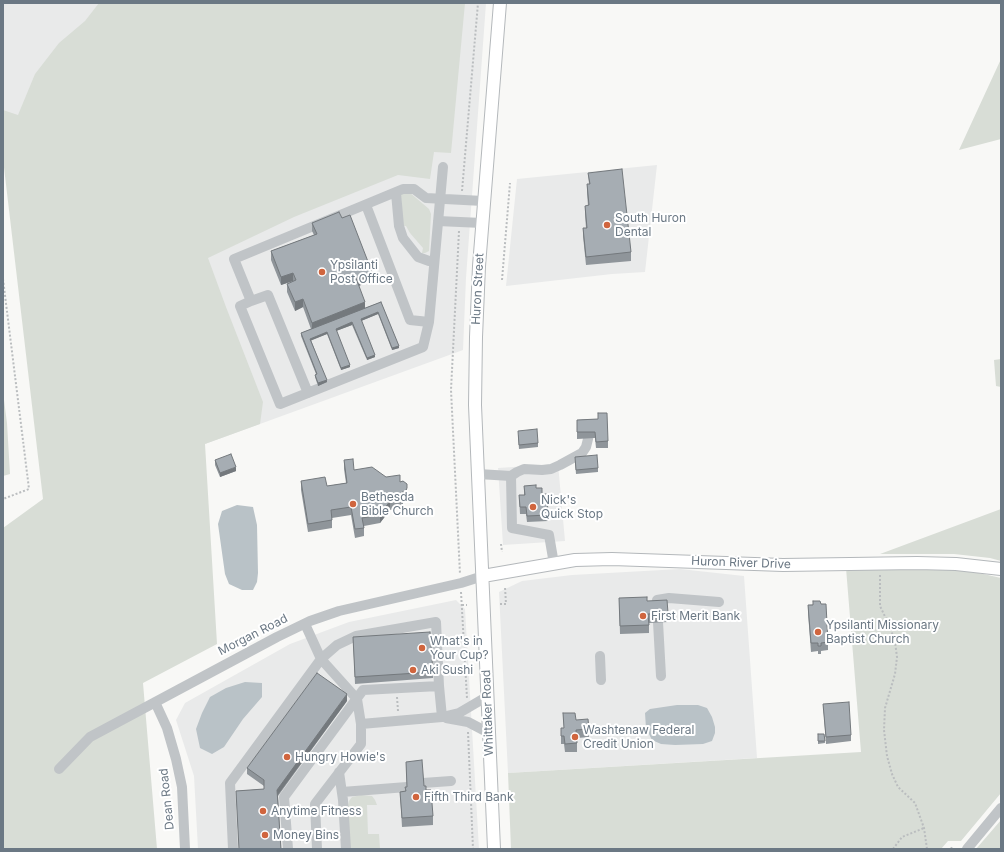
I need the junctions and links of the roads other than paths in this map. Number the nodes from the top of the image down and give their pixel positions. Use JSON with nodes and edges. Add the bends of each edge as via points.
{"nodes":[{"id":1,"x":500,"y":3,"type":"edge"},
{"id":2,"x":442,"y":167,"type":"dead end"},
{"id":3,"x":396,"y":193,"type":"junction"},
{"id":4,"x":440,"y":198,"type":"junction"},
{"id":5,"x":483,"y":200,"type":"junction"},
{"id":6,"x":366,"y":205,"type":"junction"},
{"id":7,"x":438,"y":221,"type":"junction"},
{"id":8,"x":482,"y":223,"type":"junction"},
{"id":9,"x":434,"y":260,"type":"junction"},
{"id":10,"x":251,"y":301,"type":"junction"},
{"id":11,"x":429,"y":322,"type":"junction"},
{"id":12,"x":308,"y":392,"type":"junction"},
{"id":13,"x":588,"y":439,"type":"edge"},
{"id":14,"x":478,"y":474,"type":"junction"},
{"id":15,"x":511,"y":476,"type":"junction"},
{"id":16,"x":554,"y":564,"type":"junction"},
{"id":17,"x":1001,"y":569,"type":"edge"},
{"id":18,"x":483,"y":576,"type":"junction"},
{"id":19,"x":719,"y":602,"type":"dead end"},
{"id":20,"x":658,"y":609,"type":"edge"},
{"id":21,"x":658,"y":622,"type":"edge"},
{"id":22,"x":305,"y":624,"type":"junction"},
{"id":23,"x":600,"y":656,"type":"dead end"},
{"id":24,"x":321,"y":659,"type":"junction"},
{"id":25,"x":661,"y":676,"type":"dead end"},
{"id":26,"x":601,"y":680,"type":"dead end"},
{"id":27,"x":439,"y":686,"type":"junction"},
{"id":28,"x":488,"y":696,"type":"junction"},
{"id":29,"x":357,"y":699,"type":"junction"},
{"id":30,"x":155,"y":702,"type":"junction"},
{"id":31,"x":442,"y":717,"type":"junction"},
{"id":32,"x":361,"y":724,"type":"junction"},
{"id":33,"x":489,"y":733,"type":"junction"},
{"id":34,"x":59,"y":769,"type":"dead end"},
{"id":35,"x":339,"y":772,"type":"junction"},
{"id":36,"x":451,"y":781,"type":"dead end"},
{"id":37,"x":423,"y":783,"type":"edge"},
{"id":38,"x":407,"y":787,"type":"edge"},
{"id":39,"x":342,"y":792,"type":"junction"},
{"id":40,"x":1001,"y":808,"type":"edge"},
{"id":41,"x":185,"y":849,"type":"edge"},
{"id":42,"x":233,"y":849,"type":"edge"},
{"id":43,"x":288,"y":849,"type":"edge"},
{"id":44,"x":317,"y":849,"type":"edge"},
{"id":45,"x":346,"y":849,"type":"edge"},
{"id":46,"x":494,"y":849,"type":"edge"},
{"id":47,"x":967,"y":849,"type":"edge"}],
"edges":[{"from":1,"to":5,"type":"main road","name":"Huron Street"},
{"from":2,"to":4,"type":"street"},
{"from":3,"to":4,"type":"street","via":[[403,189],[414,189],[426,198]]},
{"from":3,"to":6,"type":"street"},
{"from":3,"to":9,"type":"street","via":[[399,226],[403,238],[418,257]]},
{"from":4,"to":5,"type":"street"},
{"from":4,"to":7,"type":"street"},
{"from":5,"to":8,"type":"main road","name":"Huron Street"},
{"from":6,"to":10,"type":"street","via":[[234,259]]},
{"from":6,"to":11,"type":"street","via":[[410,320]]},
{"from":7,"to":8,"type":"street"},
{"from":7,"to":9,"type":"street"},
{"from":8,"to":14,"type":"main road","name":"Huron Street","via":[[476,337],[475,408]]},
{"from":9,"to":11,"type":"street"},
{"from":10,"to":12,"type":"street","via":[[268,295]]},
{"from":10,"to":12,"type":"street","via":[[240,306],[280,404]]},
{"from":11,"to":12,"type":"street","via":[[423,347]]},
{"from":13,"to":15,"type":"street","via":[[582,453],[560,465],[542,470],[524,469]]},
{"from":14,"to":15,"type":"street"},
{"from":14,"to":18,"type":"main road","name":"Huron Street"},
{"from":15,"to":16,"type":"street","via":[[512,528],[549,535]]},
{"from":16,"to":17,"type":"main road","name":"Huron River Drive","via":[[575,560],[612,559],[783,565],[956,564]]},
{"from":16,"to":18,"type":"main road","name":"Huron River Drive"},
{"from":18,"to":22,"type":"street","name":"Morgan Road","via":[[461,584],[339,611]]},
{"from":18,"to":28,"type":"main road","name":"Whittaker Road"},
{"from":19,"to":20,"type":"street","via":[[669,598],[657,600]]},
{"from":21,"to":25,"type":"street"},
{"from":22,"to":24,"type":"street"},
{"from":22,"to":30,"type":"street","name":"Morgan Road"},
{"from":23,"to":26,"type":"street"},
{"from":24,"to":27,"type":"street","via":[[337,645],[356,636],[436,622]]},
{"from":24,"to":29,"type":"street"},
{"from":24,"to":42,"type":"street","via":[[230,783]]},
{"from":27,"to":29,"type":"street","via":[[363,690]]},
{"from":27,"to":31,"type":"street"},
{"from":28,"to":31,"type":"street","via":[[459,713]]},
{"from":28,"to":33,"type":"main road","name":"Whittaker Road"},
{"from":29,"to":32,"type":"street"},
{"from":29,"to":43,"type":"street","via":[[284,797]]},
{"from":30,"to":34,"type":"street","name":"Morgan Road","via":[[90,737]]},
{"from":30,"to":41,"type":"street","name":"Dean Road","via":[[167,728],[182,787]]},
{"from":31,"to":32,"type":"street"},
{"from":31,"to":33,"type":"street","via":[[468,722]]},
{"from":32,"to":35,"type":"street","via":[[361,744]]},
{"from":33,"to":46,"type":"main road","name":"Whittaker Road"},
{"from":35,"to":39,"type":"street"},
{"from":35,"to":44,"type":"street","via":[[315,804]]},
{"from":36,"to":37,"type":"street"},
{"from":38,"to":39,"type":"street"},
{"from":39,"to":45,"type":"street"},
{"from":40,"to":47,"type":"street"}]}
